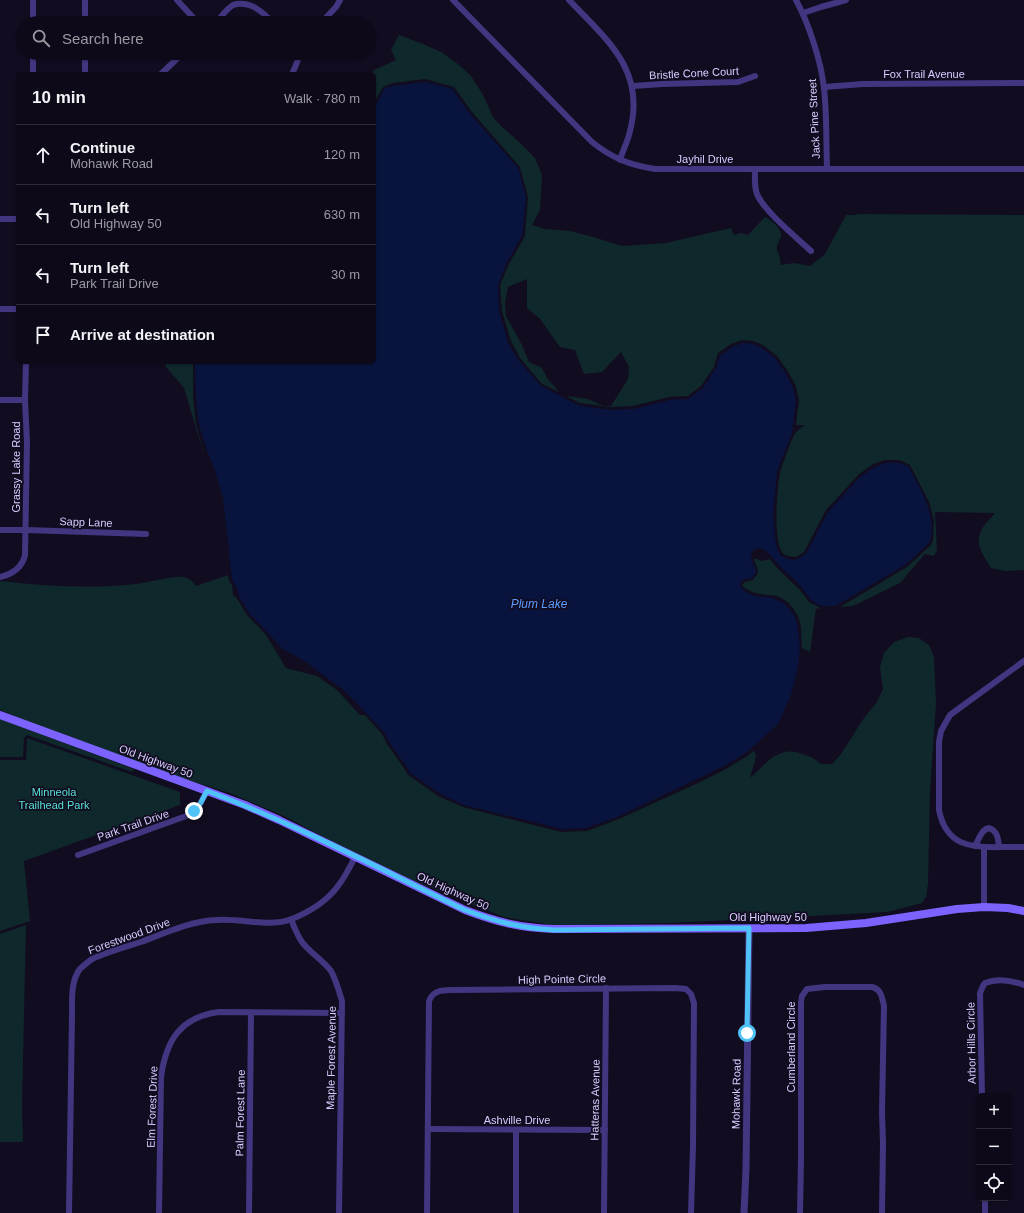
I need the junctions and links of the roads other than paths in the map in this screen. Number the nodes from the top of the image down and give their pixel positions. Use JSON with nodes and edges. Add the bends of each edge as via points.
{"nodes":[{"id":1,"x":33,"y":0,"type":"edge"},
{"id":2,"x":85,"y":0,"type":"edge"},
{"id":3,"x":176,"y":0,"type":"edge"},
{"id":4,"x":340,"y":0,"type":"edge"},
{"id":5,"x":453,"y":0,"type":"edge"},
{"id":6,"x":569,"y":0,"type":"edge"},
{"id":7,"x":796,"y":0,"type":"edge"},
{"id":8,"x":846,"y":0,"type":"edge"},
{"id":9,"x":803,"y":13,"type":"junction"},
{"id":10,"x":33,"y":16,"type":"edge"},
{"id":11,"x":85,"y":16,"type":"edge"},
{"id":12,"x":191,"y":16,"type":"edge"},
{"id":13,"x":222,"y":16,"type":"edge"},
{"id":14,"x":266,"y":16,"type":"edge"},
{"id":15,"x":328,"y":16,"type":"edge"},
{"id":16,"x":33,"y":60,"type":"edge"},
{"id":17,"x":85,"y":60,"type":"edge"},
{"id":18,"x":176,"y":60,"type":"edge"},
{"id":19,"x":298,"y":60,"type":"edge"},
{"id":20,"x":33,"y":72,"type":"edge"},
{"id":21,"x":85,"y":72,"type":"edge"},
{"id":22,"x":163,"y":72,"type":"edge"},
{"id":23,"x":293,"y":72,"type":"edge"},
{"id":24,"x":755,"y":76,"type":"dead end"},
{"id":25,"x":1024,"y":84,"type":"edge"},
{"id":26,"x":633,"y":86,"type":"junction"},
{"id":27,"x":824,"y":87,"type":"junction"},
{"id":28,"x":620,"y":160,"type":"junction"},
{"id":29,"x":827,"y":168,"type":"junction"},
{"id":30,"x":755,"y":169,"type":"junction"},
{"id":31,"x":1024,"y":169,"type":"edge"},
{"id":32,"x":0,"y":219,"type":"edge"},
{"id":33,"x":16,"y":219,"type":"edge"},
{"id":34,"x":811,"y":251,"type":"dead end"},
{"id":35,"x":0,"y":309,"type":"edge"},
{"id":36,"x":16,"y":309,"type":"edge"},
{"id":37,"x":26,"y":364,"type":"edge"},
{"id":38,"x":0,"y":400,"type":"edge"},
{"id":39,"x":25,"y":400,"type":"junction"},
{"id":40,"x":0,"y":530,"type":"edge"},
{"id":41,"x":26,"y":530,"type":"junction"},
{"id":42,"x":146,"y":534,"type":"dead end"},
{"id":43,"x":0,"y":577,"type":"edge"},
{"id":44,"x":1024,"y":661,"type":"edge"},
{"id":45,"x":0,"y":715,"type":"edge"},
{"id":46,"x":207,"y":791,"type":"junction"},
{"id":47,"x":976,"y":846,"type":"junction"},
{"id":48,"x":999,"y":847,"type":"junction"},
{"id":49,"x":1024,"y":847,"type":"edge"},
{"id":50,"x":984,"y":848,"type":"junction"},
{"id":51,"x":78,"y":855,"type":"dead end"},
{"id":52,"x":355,"y":857,"type":"junction"},
{"id":53,"x":984,"y":907,"type":"junction"},
{"id":54,"x":1024,"y":911,"type":"edge"},
{"id":55,"x":291,"y":919,"type":"junction"},
{"id":56,"x":749,"y":928,"type":"junction"},
{"id":57,"x":1024,"y":985,"type":"edge"},
{"id":58,"x":606,"y":988,"type":"junction"},
{"id":59,"x":251,"y":1012,"type":"junction"},
{"id":60,"x":342,"y":1013,"type":"junction"},
{"id":61,"x":982,"y":1093,"type":"edge"},
{"id":62,"x":428,"y":1129,"type":"junction"},
{"id":63,"x":516,"y":1130,"type":"junction"},
{"id":64,"x":605,"y":1130,"type":"junction"},
{"id":65,"x":985,"y":1201,"type":"edge"},
{"id":66,"x":69,"y":1213,"type":"edge"},
{"id":67,"x":159,"y":1213,"type":"edge"},
{"id":68,"x":249,"y":1213,"type":"edge"},
{"id":69,"x":339,"y":1213,"type":"edge"},
{"id":70,"x":427,"y":1213,"type":"edge"},
{"id":71,"x":516,"y":1213,"type":"edge"},
{"id":72,"x":604,"y":1213,"type":"edge"},
{"id":73,"x":691,"y":1213,"type":"edge"},
{"id":74,"x":744,"y":1213,"type":"edge"},
{"id":75,"x":800,"y":1213,"type":"edge"},
{"id":76,"x":882,"y":1213,"type":"edge"},
{"id":77,"x":985,"y":1213,"type":"edge"}],
"edges":[{"from":1,"to":10,"type":"street"},
{"from":2,"to":11,"type":"street"},
{"from":3,"to":12,"type":"street"},
{"from":4,"to":15,"type":"street"},
{"from":5,"to":28,"type":"street","name":"Jayhil Drive","via":[[592,142]]},
{"from":6,"to":26,"type":"street","via":[[610,42]]},
{"from":7,"to":9,"type":"street","name":"Jack Pine Street"},
{"from":8,"to":9,"type":"street"},
{"from":9,"to":27,"type":"street","name":"Jack Pine Street","via":[[812,37]]},
{"from":13,"to":14,"type":"street","via":[[233,5],[245,2],[256,6]]},
{"from":16,"to":20,"type":"street"},
{"from":17,"to":21,"type":"street"},
{"from":18,"to":22,"type":"street"},
{"from":19,"to":23,"type":"street"},
{"from":24,"to":26,"type":"street","name":"Bristle Cone Court","via":[[738,82]]},
{"from":25,"to":27,"type":"street","name":"Fox Trail Avenue","via":[[863,84]]},
{"from":26,"to":28,"type":"street","via":[[632,121]]},
{"from":27,"to":29,"type":"street","name":"Jack Pine Street"},
{"from":28,"to":30,"type":"street","name":"Jayhil Drive","via":[[655,169]]},
{"from":29,"to":30,"type":"street","name":"Jayhil Drive"},
{"from":29,"to":31,"type":"street","name":"Jayhil Drive"},
{"from":30,"to":34,"type":"street","via":[[756,192],[763,206]]},
{"from":32,"to":33,"type":"street"},
{"from":35,"to":36,"type":"street"},
{"from":37,"to":39,"type":"street","name":"Grassy Lake Road"},
{"from":38,"to":39,"type":"street"},
{"from":39,"to":41,"type":"street","name":"Grassy Lake Road"},
{"from":40,"to":41,"type":"street","name":"Sapp Lane"},
{"from":41,"to":42,"type":"street","name":"Sapp Lane"},
{"from":41,"to":43,"type":"street","name":"Grassy Lake Road","via":[[23,563],[10,574]]},
{"from":44,"to":47,"type":"street","via":[[950,715],[941,731],[939,810],[943,825],[952,836]]},
{"from":45,"to":46,"type":"main road","name":"Old Highway 50"},
{"from":46,"to":51,"type":"street","name":"Park Trail Drive","via":[[200,804],[182,819]]},
{"from":46,"to":52,"type":"main road","name":"Old Highway 50","via":[[272,817]]},
{"from":47,"to":48,"type":"street","via":[[980,835],[990,828],[996,832]]},
{"from":47,"to":50,"type":"street"},
{"from":48,"to":49,"type":"street"},
{"from":48,"to":50,"type":"street"},
{"from":50,"to":53,"type":"street"},
{"from":52,"to":55,"type":"street","name":"Forestwood Drive","via":[[332,893],[314,908]]},
{"from":52,"to":56,"type":"main road","name":"Old Highway 50","via":[[465,910],[515,926],[554,930]]},
{"from":53,"to":54,"type":"main road","name":"Old Highway 50"},
{"from":53,"to":56,"type":"main road","name":"Old Highway 50","via":[[840,926]]},
{"from":55,"to":60,"type":"street","name":"Maple Forest Avenue","via":[[298,937],[330,970],[340,993]]},
{"from":55,"to":66,"type":"street","name":"Forestwood Drive","via":[[271,923],[206,921],[104,954],[91,960],[80,970],[74,982],[72,1013]]},
{"from":56,"to":74,"type":"street","name":"Mohawk Road"},
{"from":57,"to":61,"type":"street","name":"Arbor Hills Circle","via":[[996,981],[985,983],[982,988]]},
{"from":58,"to":62,"type":"street","name":"High Pointe Circle","via":[[442,990],[433,994],[430,1001]]},
{"from":58,"to":64,"type":"street","name":"Hatteras Avenue"},
{"from":58,"to":73,"type":"street","name":"High Pointe Circle","via":[[686,989],[693,998]]},
{"from":59,"to":60,"type":"street","name":"Elm Forest Drive"},
{"from":59,"to":67,"type":"street","name":"Elm Forest Drive","via":[[220,1012],[201,1016],[184,1027],[166,1051],[161,1077]]},
{"from":59,"to":68,"type":"street","name":"Palm Forest Lane"},
{"from":60,"to":69,"type":"street","name":"Maple Forest Avenue"},
{"from":62,"to":63,"type":"street","name":"Ashville Drive"},
{"from":62,"to":70,"type":"street","name":"High Pointe Circle"},
{"from":63,"to":64,"type":"street","name":"Ashville Drive"},
{"from":63,"to":71,"type":"street"},
{"from":64,"to":72,"type":"street","name":"Hatteras Avenue"},
{"from":65,"to":77,"type":"street"},
{"from":75,"to":76,"type":"street","name":"Cumberland Circle","via":[[801,1002],[807,989],[832,987],[875,988],[883,998]]}]}
